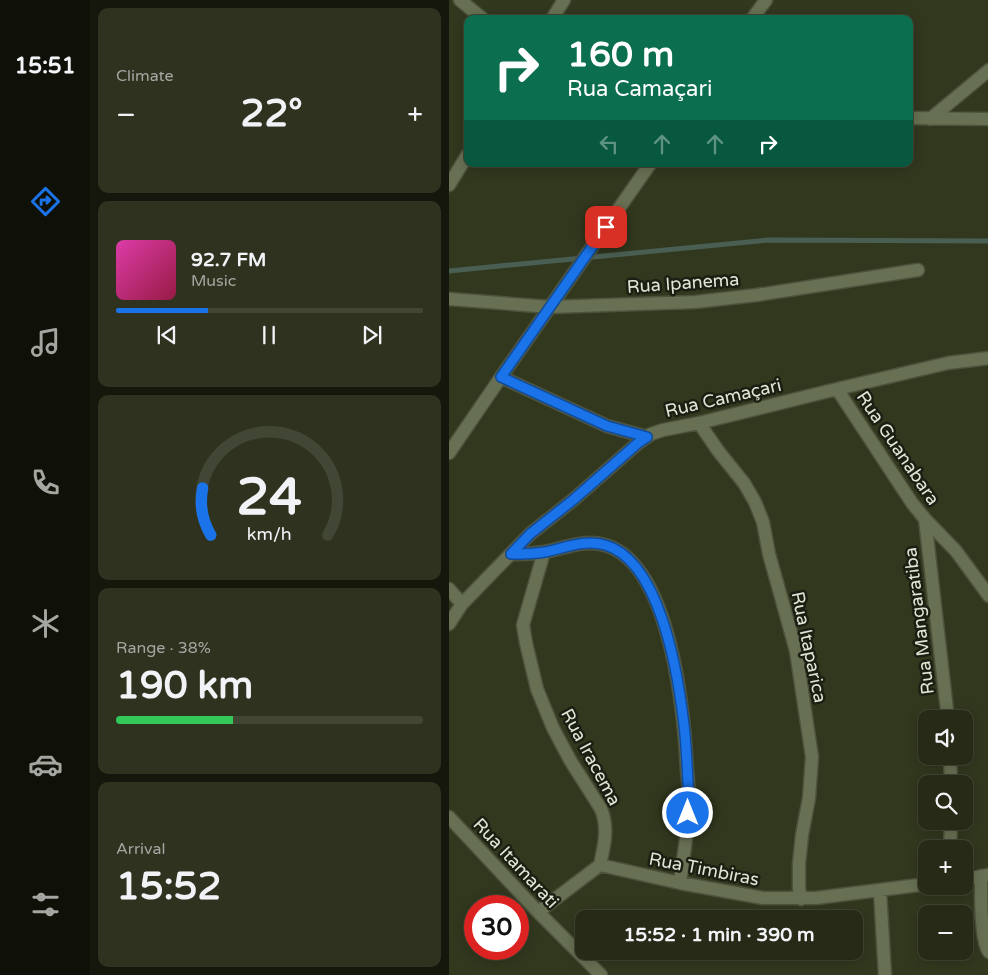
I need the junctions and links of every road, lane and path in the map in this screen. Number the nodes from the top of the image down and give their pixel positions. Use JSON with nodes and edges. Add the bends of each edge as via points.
{"nodes":[{"id":1,"x":460,"y":0,"type":"edge"},
{"id":2,"x":564,"y":0,"type":"edge"},
{"id":3,"x":766,"y":0,"type":"edge"},
{"id":4,"x":478,"y":15,"type":"edge"},
{"id":5,"x":555,"y":15,"type":"edge"},
{"id":6,"x":756,"y":15,"type":"edge"},
{"id":7,"x":988,"y":70,"type":"edge"},
{"id":8,"x":913,"y":118,"type":"edge"},
{"id":9,"x":988,"y":118,"type":"edge"},
{"id":10,"x":930,"y":119,"type":"junction"},
{"id":11,"x":464,"y":161,"type":"edge"},
{"id":12,"x":648,"y":167,"type":"edge"},
{"id":13,"x":449,"y":185,"type":"edge"},
{"id":14,"x":918,"y":270,"type":"dead end"},
{"id":15,"x":449,"y":299,"type":"edge"},
{"id":16,"x":550,"y":307,"type":"junction"},
{"id":17,"x":988,"y":358,"type":"edge"},
{"id":18,"x":501,"y":377,"type":"junction"},
{"id":19,"x":837,"y":388,"type":"junction"},
{"id":20,"x":699,"y":423,"type":"junction"},
{"id":21,"x":647,"y":437,"type":"junction"},
{"id":22,"x":449,"y":453,"type":"edge"},
{"id":23,"x":925,"y":519,"type":"junction"},
{"id":24,"x":544,"y":552,"type":"junction"},
{"id":25,"x":511,"y":554,"type":"junction"},
{"id":26,"x":449,"y":589,"type":"edge"},
{"id":27,"x":988,"y":596,"type":"edge"},
{"id":28,"x":462,"y":604,"type":"junction"},
{"id":29,"x":449,"y":624,"type":"edge"},
{"id":30,"x":947,"y":710,"type":"edge"},
{"id":31,"x":449,"y":817,"type":"edge"},
{"id":32,"x":600,"y":865,"type":"junction"},
{"id":33,"x":985,"y":875,"type":"edge"},
{"id":34,"x":680,"y":884,"type":"junction"},
{"id":35,"x":918,"y":885,"type":"edge"},
{"id":36,"x":880,"y":890,"type":"junction"},
{"id":37,"x":801,"y":899,"type":"junction"},
{"id":38,"x":538,"y":912,"type":"junction"},
{"id":39,"x":988,"y":952,"type":"edge"},
{"id":40,"x":601,"y":975,"type":"edge"},
{"id":41,"x":885,"y":975,"type":"edge"}],
"edges":[{"from":1,"to":4,"type":"street"},
{"from":2,"to":5,"type":"street"},
{"from":3,"to":6,"type":"street"},
{"from":7,"to":10,"type":"street"},
{"from":8,"to":10,"type":"street"},
{"from":9,"to":10,"type":"street"},
{"from":11,"to":13,"type":"street"},
{"from":12,"to":16,"type":"street"},
{"from":14,"to":16,"type":"street","name":"Rua Ipanema","via":[[704,301]]},
{"from":15,"to":16,"type":"street","name":"Rua Ipanema"},
{"from":16,"to":18,"type":"street"},
{"from":17,"to":19,"type":"street","name":"Rua Camaçari","via":[[948,363]]},
{"from":18,"to":21,"type":"street","via":[[607,426]]},
{"from":18,"to":22,"type":"street"},
{"from":19,"to":20,"type":"street","name":"Rua Camaçari"},
{"from":19,"to":23,"type":"street","name":"Rua Guanabara"},
{"from":20,"to":21,"type":"street","name":"Rua Camaçari","via":[[663,430]]},
{"from":20,"to":37,"type":"street","name":"Rua Itaparica","via":[[755,502],[796,650],[812,757],[799,864]]},
{"from":21,"to":25,"type":"street","name":"Rua Camaçari","via":[[530,534]]},
{"from":23,"to":27,"type":"street","name":"Rua Guanabara","via":[[956,551]]},
{"from":23,"to":30,"type":"street","name":"Rua Mangaratiba"},
{"from":24,"to":25,"type":"street"},
{"from":24,"to":32,"type":"street","name":"Rua Iracema","via":[[523,625],[526,642],[537,688],[553,728],[605,817]]},
{"from":24,"to":34,"type":"street","via":[[591,543],[618,550],[639,572],[653,595],[673,658],[685,736],[689,800]]},
{"from":25,"to":28,"type":"street","name":"Rua Camaçari"},
{"from":26,"to":28,"type":"street"},
{"from":28,"to":29,"type":"street","name":"Rua Camaçari"},
{"from":31,"to":38,"type":"street","name":"Rua Itamarati"},
{"from":32,"to":34,"type":"street","name":"Rua Timbiras"},
{"from":32,"to":38,"type":"street"},
{"from":33,"to":39,"type":"street","via":[[983,933]]},
{"from":34,"to":37,"type":"street","name":"Rua Timbiras","via":[[757,897]]},
{"from":35,"to":36,"type":"street","name":"Rua Timbiras"},
{"from":36,"to":37,"type":"street","name":"Rua Timbiras"},
{"from":36,"to":41,"type":"street"},
{"from":38,"to":40,"type":"street","name":"Rua Itamarati"}]}
